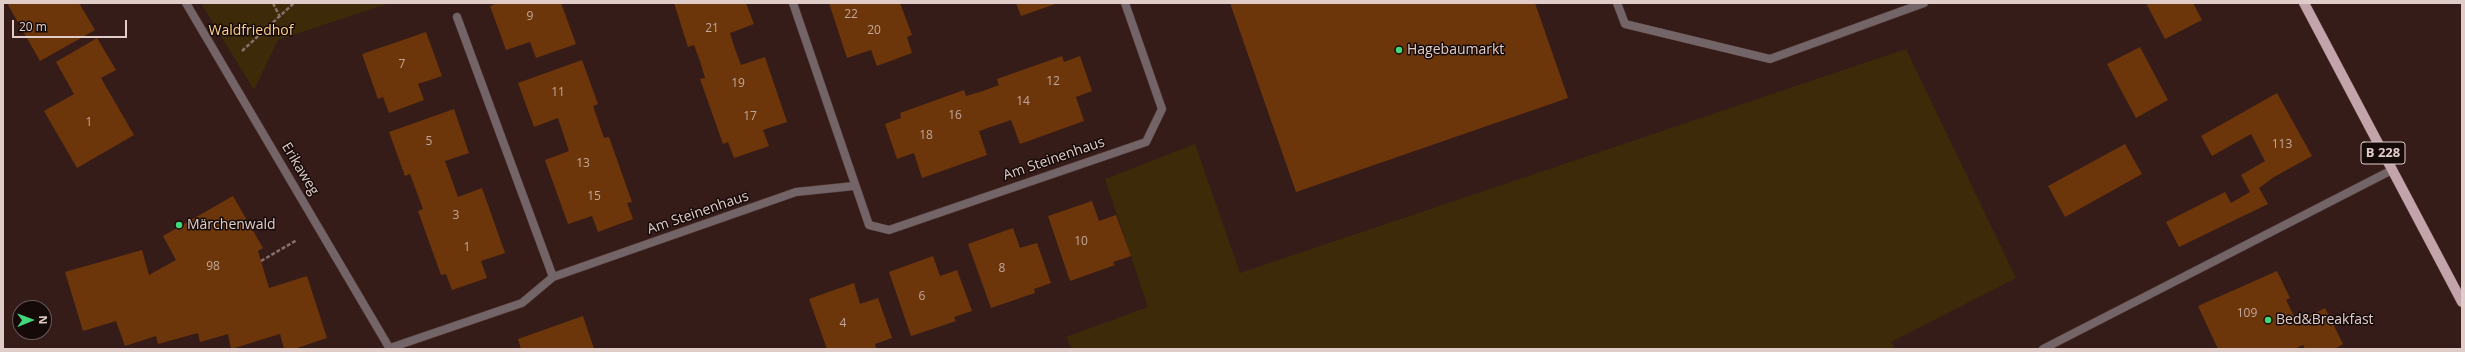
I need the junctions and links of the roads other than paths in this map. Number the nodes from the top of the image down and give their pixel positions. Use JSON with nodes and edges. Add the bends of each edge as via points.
{"nodes":[{"id":1,"x":186,"y":3,"type":"edge"},
{"id":2,"x":793,"y":3,"type":"edge"},
{"id":3,"x":1125,"y":3,"type":"edge"},
{"id":4,"x":1617,"y":3,"type":"edge"},
{"id":5,"x":1924,"y":3,"type":"edge"},
{"id":6,"x":2304,"y":3,"type":"edge"},
{"id":7,"x":457,"y":17,"type":"dead end"},
{"id":8,"x":2392,"y":170,"type":"junction"},
{"id":9,"x":854,"y":186,"type":"junction"},
{"id":10,"x":553,"y":278,"type":"junction"},
{"id":11,"x":2462,"y":302,"type":"edge"},
{"id":12,"x":2054,"y":347,"type":"edge"},
{"id":13,"x":390,"y":348,"type":"edge"},
{"id":14,"x":2044,"y":349,"type":"edge"}],
"edges":[{"from":1,"to":13,"type":"street","name":"Erikaweg"},
{"from":2,"to":9,"type":"street","name":"Am Steinenhaus"},
{"from":3,"to":9,"type":"street","name":"Am Steinenhaus","via":[[1162,109],[1146,142],[888,230],[869,225]]},
{"from":4,"to":5,"type":"street","via":[[1625,24],[1770,59]]},
{"from":6,"to":8,"type":"main road","number":"B 228"},
{"from":7,"to":10,"type":"street"},
{"from":8,"to":11,"type":"main road","number":"B 228"},
{"from":8,"to":12,"type":"street"},
{"from":9,"to":10,"type":"street","name":"Am Steinenhaus","via":[[796,192]]},
{"from":10,"to":13,"type":"street","name":"Am Steinenhaus","via":[[522,303]]},
{"from":12,"to":14,"type":"street"}]}
